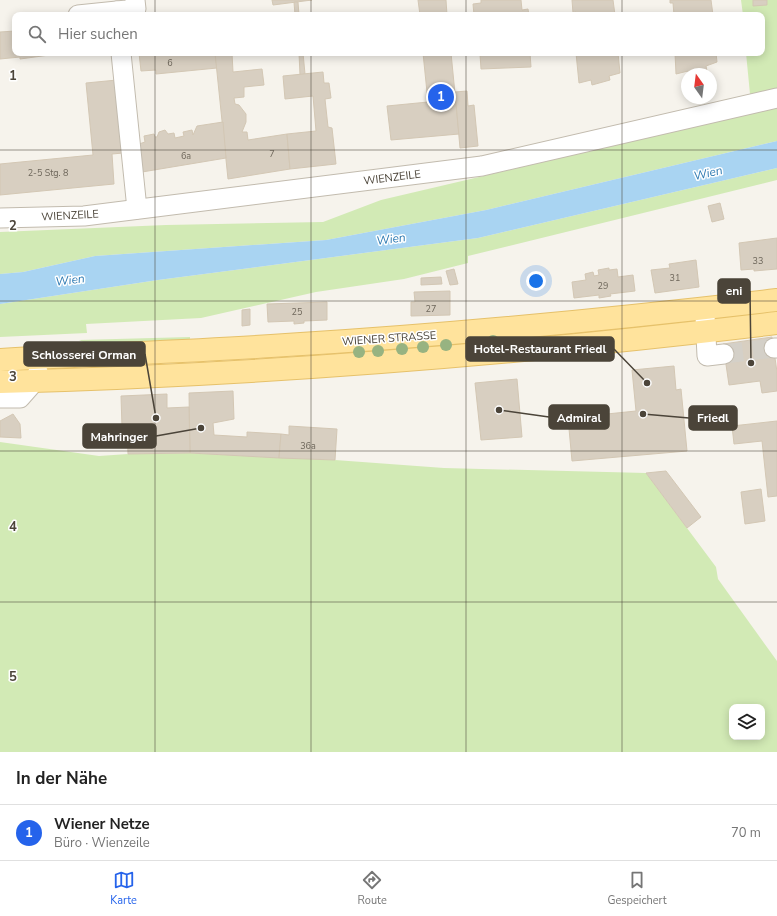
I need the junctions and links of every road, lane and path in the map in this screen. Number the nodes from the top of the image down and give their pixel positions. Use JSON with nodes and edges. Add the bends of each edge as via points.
{"nodes":[{"id":1,"x":135,"y":0,"type":"edge"},
{"id":2,"x":122,"y":12,"type":"edge"},
{"id":3,"x":121,"y":56,"type":"edge"},
{"id":4,"x":777,"y":98,"type":"edge"},
{"id":5,"x":137,"y":209,"type":"junction"},
{"id":6,"x":0,"y":218,"type":"edge"},
{"id":7,"x":777,"y":300,"type":"edge"},
{"id":8,"x":704,"y":309,"type":"junction"},
{"id":9,"x":777,"y":323,"type":"edge"},
{"id":10,"x":706,"y":332,"type":"junction"},
{"id":11,"x":724,"y":354,"type":"tunnel mouth"},
{"id":12,"x":42,"y":358,"type":"junction"},
{"id":13,"x":0,"y":360,"type":"edge"},
{"id":14,"x":35,"y":381,"type":"junction"},
{"id":15,"x":0,"y":382,"type":"edge"},
{"id":16,"x":0,"y":398,"type":"edge"},
{"id":17,"x":20,"y":398,"type":"junction"},
{"id":18,"x":0,"y":406,"type":"edge"}],
"edges":[{"from":1,"to":2,"type":"street","via":[[136,9]]},
{"from":3,"to":5,"type":"street"},
{"from":4,"to":5,"type":"street","name":"WIENZEILE","via":[[482,166]]},
{"from":5,"to":6,"type":"street","name":"WIENZEILE","via":[[84,216]]},
{"from":7,"to":8,"type":"main road","name":"WIENER STRASSE"},
{"from":8,"to":10,"type":"street"},
{"from":8,"to":12,"type":"main road","name":"WIENER STRASSE","via":[[373,339]]},
{"from":9,"to":10,"type":"main road","name":"WIENER STRASSE"},
{"from":10,"to":11,"type":"street","via":[[707,356]]},
{"from":10,"to":14,"type":"main road","name":"WIENER STRASSE","via":[[374,363]]},
{"from":12,"to":13,"type":"main road","name":"WIENER STRASSE"},
{"from":12,"to":14,"type":"street"},
{"from":14,"to":15,"type":"main road","name":"WIENER STRASSE"},
{"from":14,"to":17,"type":"street"},
{"from":16,"to":17,"type":"street"},
{"from":17,"to":18,"type":"street","via":[[8,406]]}]}
